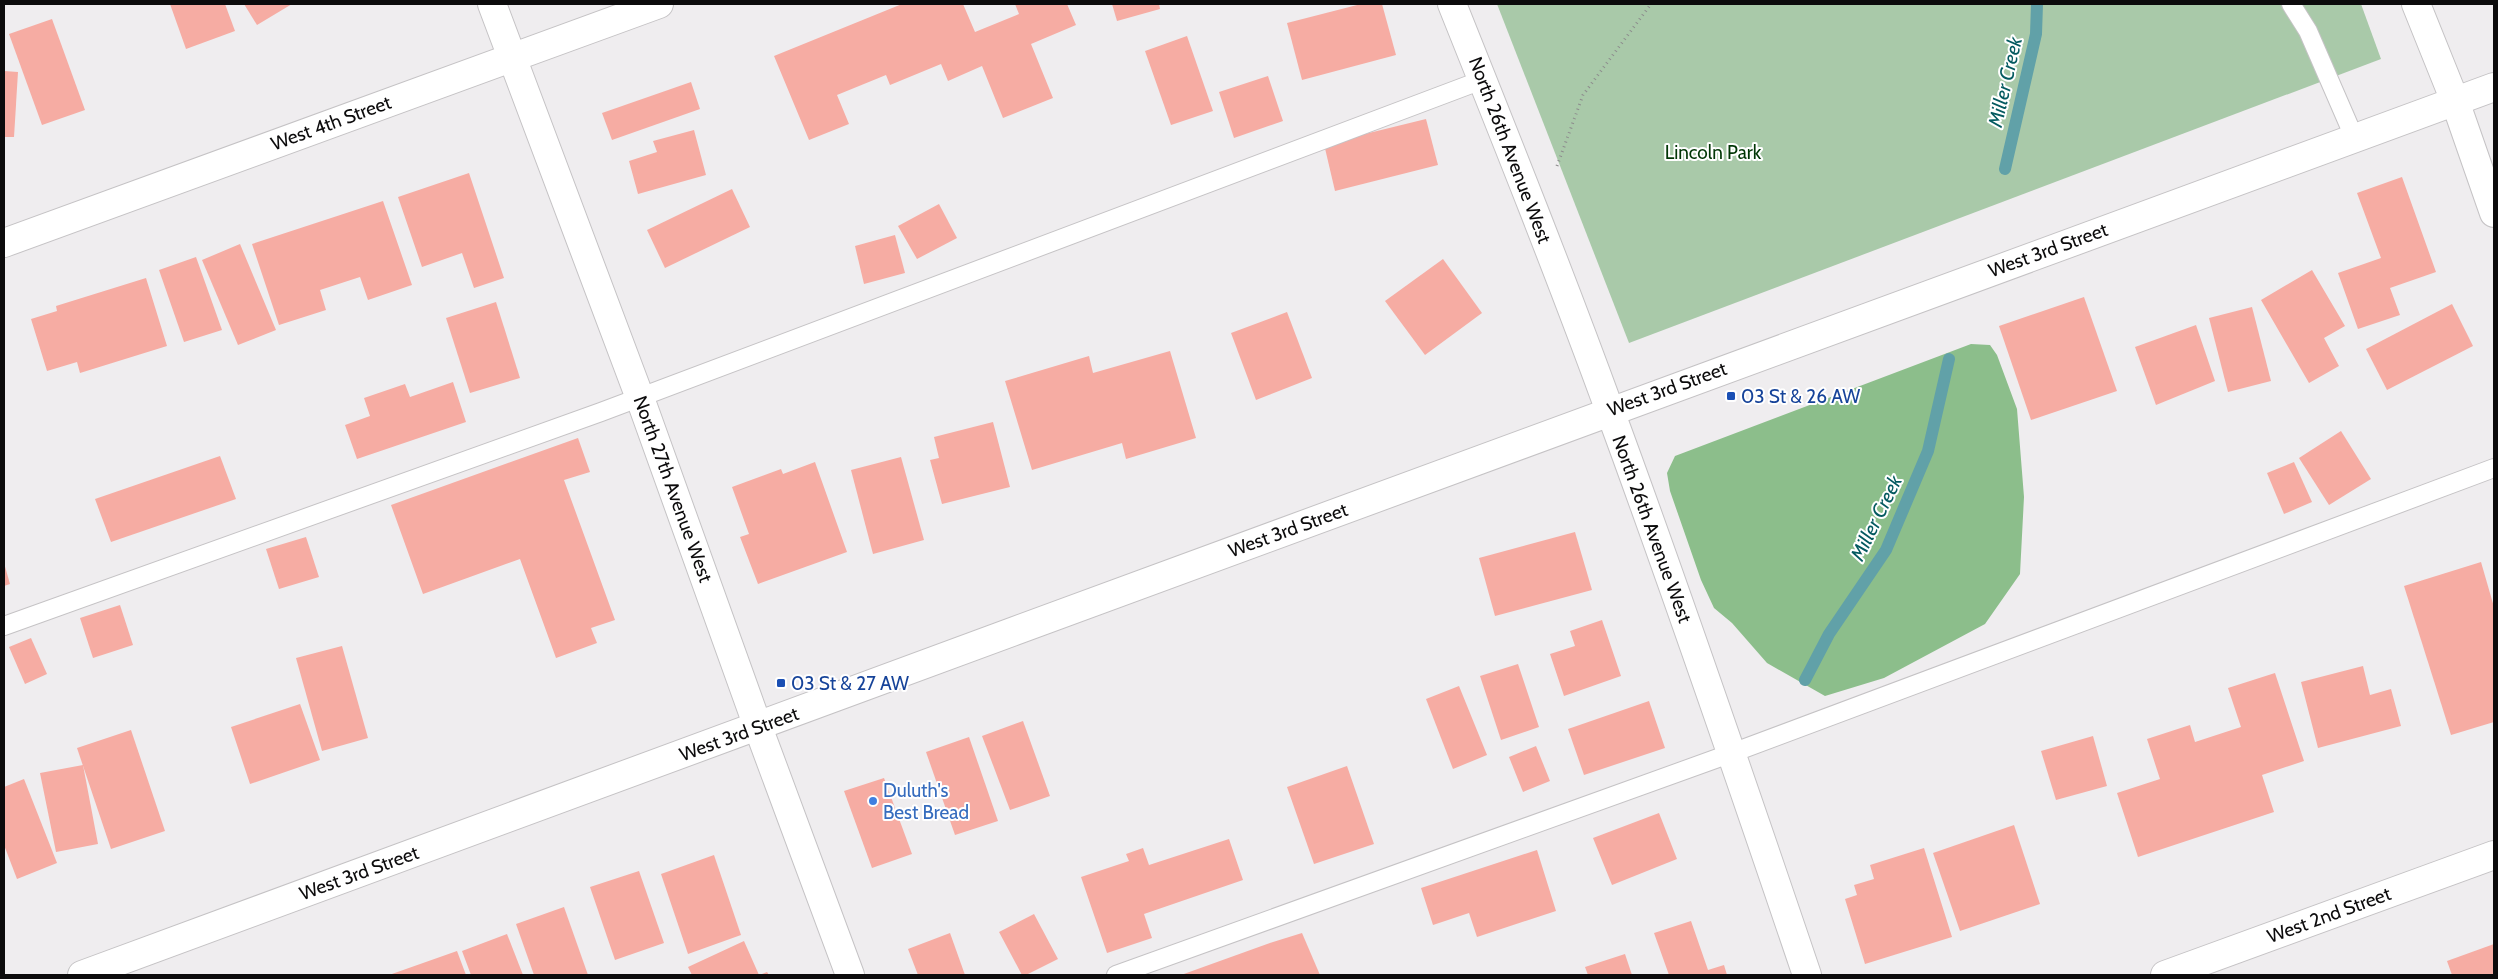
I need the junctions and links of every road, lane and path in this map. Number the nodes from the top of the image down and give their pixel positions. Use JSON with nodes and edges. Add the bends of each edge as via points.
{"nodes":[{"id":1,"x":492,"y":4,"type":"edge"},
{"id":2,"x":658,"y":4,"type":"edge"},
{"id":3,"x":1452,"y":4,"type":"edge"},
{"id":4,"x":1651,"y":4,"type":"edge"},
{"id":5,"x":2291,"y":4,"type":"edge"},
{"id":6,"x":2416,"y":4,"type":"edge"},
{"id":7,"x":511,"y":57,"type":"junction"},
{"id":8,"x":1482,"y":80,"type":"junction"},
{"id":9,"x":2494,"y":87,"type":"edge"},
{"id":10,"x":2455,"y":101,"type":"junction"},
{"id":11,"x":2354,"y":138,"type":"junction"},
{"id":12,"x":1554,"y":174,"type":"dead end"},
{"id":13,"x":2494,"y":213,"type":"edge"},
{"id":14,"x":4,"y":243,"type":"edge"},
{"id":15,"x":640,"y":398,"type":"junction"},
{"id":16,"x":1610,"y":410,"type":"junction"},
{"id":17,"x":2494,"y":468,"type":"edge"},
{"id":18,"x":4,"y":626,"type":"edge"},
{"id":19,"x":758,"y":727,"type":"junction"},
{"id":20,"x":1732,"y":753,"type":"junction"},
{"id":21,"x":2494,"y":855,"type":"edge"},
{"id":22,"x":82,"y":975,"type":"edge"},
{"id":23,"x":850,"y":975,"type":"edge"},
{"id":24,"x":1116,"y":975,"type":"edge"},
{"id":25,"x":1807,"y":975,"type":"edge"},
{"id":26,"x":2165,"y":975,"type":"edge"}],
"edges":[{"from":1,"to":7,"type":"street","name":"North 27th Avenue West"},
{"from":2,"to":7,"type":"street","name":"West 4th Street"},
{"from":3,"to":8,"type":"street","name":"North 26th Avenue West"},
{"from":4,"to":12,"type":"path","via":[[1583,95]]},
{"from":5,"to":11,"type":"lane","via":[[2308,31]]},
{"from":6,"to":10,"type":"street"},
{"from":7,"to":14,"type":"street","name":"West 4th Street"},
{"from":7,"to":15,"type":"street","name":"North 27th Avenue West"},
{"from":8,"to":15,"type":"lane"},
{"from":8,"to":16,"type":"street","name":"North 26th Avenue West"},
{"from":9,"to":10,"type":"street","name":"West 3rd Street"},
{"from":10,"to":11,"type":"street","name":"West 3rd Street"},
{"from":10,"to":13,"type":"street"},
{"from":11,"to":16,"type":"street","name":"West 3rd Street"},
{"from":15,"to":18,"type":"lane"},
{"from":15,"to":19,"type":"street","name":"North 27th Avenue West"},
{"from":16,"to":19,"type":"street","name":"West 3rd Street"},
{"from":16,"to":20,"type":"street","name":"North 26th Avenue West"},
{"from":17,"to":20,"type":"lane"},
{"from":19,"to":22,"type":"street","name":"West 3rd Street"},
{"from":19,"to":23,"type":"street","name":"North 27th Avenue West"},
{"from":20,"to":24,"type":"lane"},
{"from":20,"to":25,"type":"street","name":"North 26th Avenue West"},
{"from":21,"to":26,"type":"street","name":"West 2nd Street"}]}
